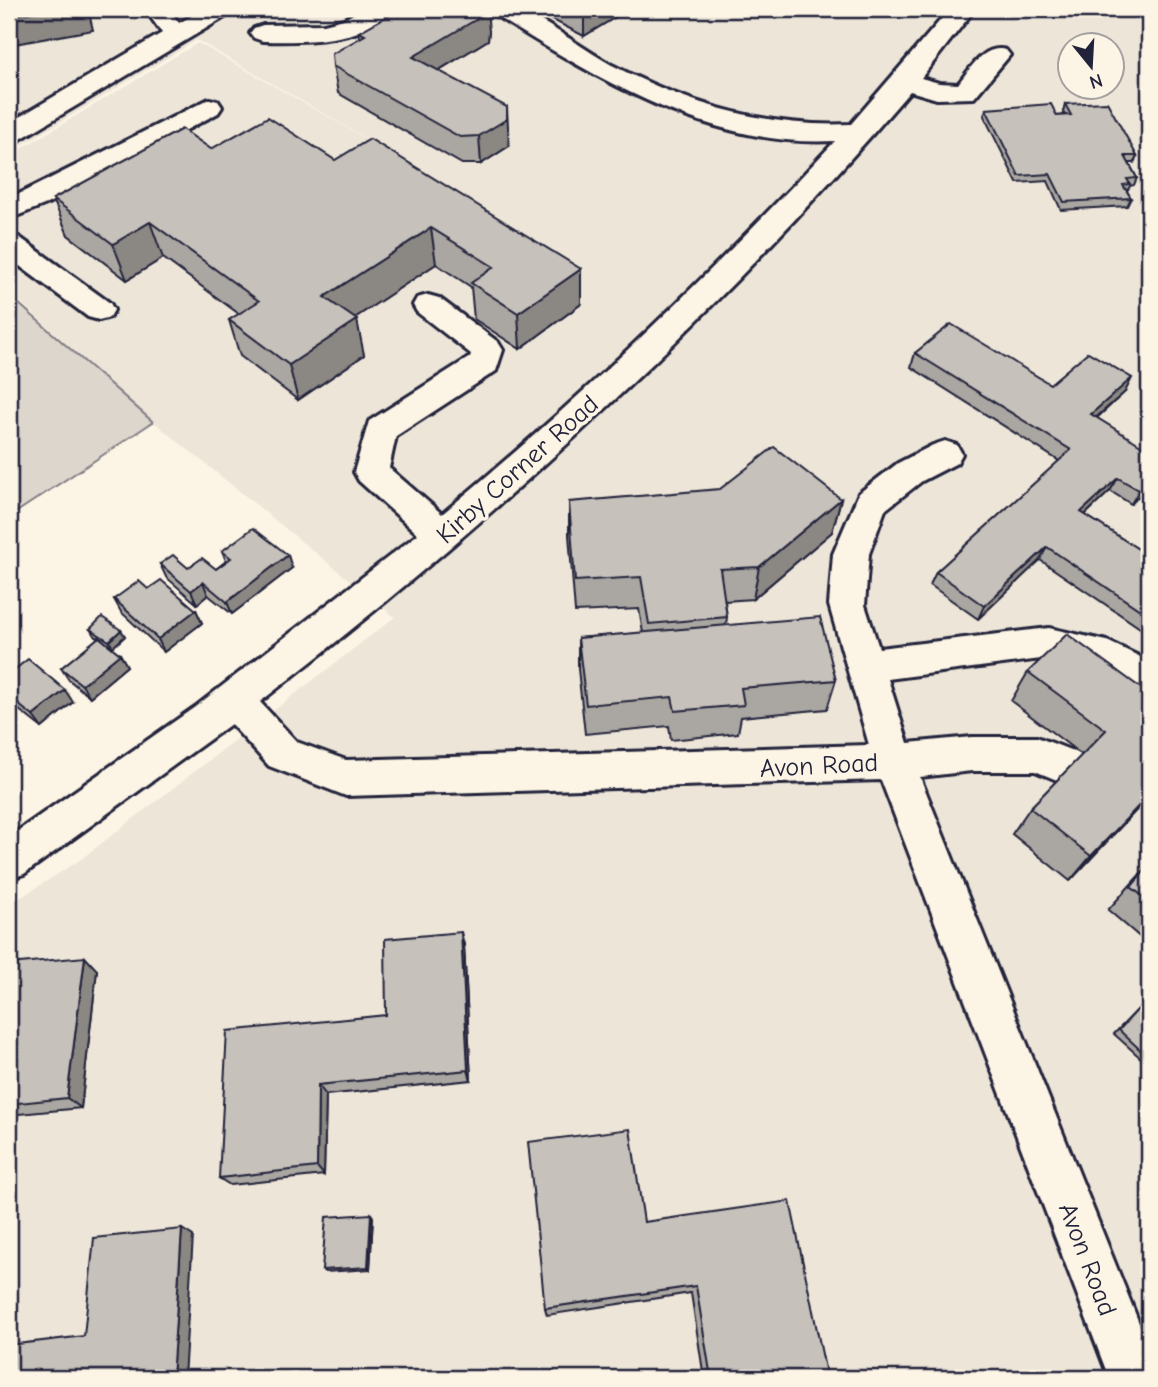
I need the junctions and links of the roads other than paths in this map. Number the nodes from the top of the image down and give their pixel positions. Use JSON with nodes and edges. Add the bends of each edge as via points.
{"nodes":[{"id":1,"x":157,"y":9,"type":"edge"},
{"id":2,"x":221,"y":9,"type":"edge"},
{"id":3,"x":379,"y":9,"type":"edge"},
{"id":4,"x":502,"y":9,"type":"edge"},
{"id":5,"x":963,"y":9,"type":"edge"},
{"id":6,"x":263,"y":33,"type":"dead end"},
{"id":7,"x":176,"y":36,"type":"junction"},
{"id":8,"x":997,"y":55,"type":"dead end"},
{"id":9,"x":905,"y":81,"type":"junction"},
{"id":10,"x":209,"y":107,"type":"dead end"},
{"id":11,"x":860,"y":132,"type":"junction"},
{"id":12,"x":9,"y":134,"type":"edge"},
{"id":13,"x":120,"y":154,"type":"junction"},
{"id":14,"x":148,"y":171,"type":"edge"},
{"id":15,"x":39,"y":197,"type":"junction"},
{"id":16,"x":9,"y":210,"type":"edge"},
{"id":17,"x":66,"y":217,"type":"edge"},
{"id":18,"x":9,"y":244,"type":"edge"},
{"id":19,"x":428,"y":305,"type":"dead end"},
{"id":20,"x":99,"y":310,"type":"dead end"},
{"id":21,"x":945,"y":454,"type":"dead end"},
{"id":22,"x":444,"y":536,"type":"junction"},
{"id":23,"x":864,"y":666,"type":"junction"},
{"id":24,"x":1149,"y":680,"type":"edge"},
{"id":25,"x":235,"y":702,"type":"junction"},
{"id":26,"x":894,"y":762,"type":"junction"},
{"id":27,"x":1074,"y":769,"type":"edge"},
{"id":28,"x":9,"y":859,"type":"edge"},
{"id":29,"x":1135,"y":1378,"type":"edge"}],
"edges":[{"from":1,"to":7,"type":"street"},
{"from":2,"to":7,"type":"street"},
{"from":3,"to":6,"type":"street","via":[[351,25],[306,35]]},
{"from":4,"to":11,"type":"street","via":[[607,73],[738,124],[834,134]]},
{"from":5,"to":9,"type":"street","name":"Kirby Corner Road"},
{"from":7,"to":12,"type":"street"},
{"from":8,"to":9,"type":"street","via":[[965,92],[937,91]]},
{"from":9,"to":11,"type":"street","name":"Kirby Corner Road"},
{"from":10,"to":13,"type":"street"},
{"from":11,"to":22,"type":"street","name":"Kirby Corner Road","via":[[671,329]]},
{"from":13,"to":14,"type":"street"},
{"from":13,"to":15,"type":"street"},
{"from":15,"to":16,"type":"street"},
{"from":15,"to":17,"type":"street"},
{"from":18,"to":20,"type":"street"},
{"from":19,"to":22,"type":"street","via":[[487,350],[485,363],[381,430],[371,472]]},
{"from":21,"to":23,"type":"street","via":[[910,471],[871,502],[851,554],[847,605]]},
{"from":22,"to":25,"type":"street","name":"Kirby Corner Road"},
{"from":23,"to":24,"type":"street","via":[[1049,643],[1107,657]]},
{"from":23,"to":26,"type":"street"},
{"from":25,"to":26,"type":"street","name":"Avon Road","via":[[284,754],[346,778]]},
{"from":25,"to":28,"type":"street","name":"Kirby Corner Road"},
{"from":26,"to":27,"type":"street","via":[[972,754],[1037,754]]},
{"from":26,"to":29,"type":"street","name":"Avon Road"}]}
